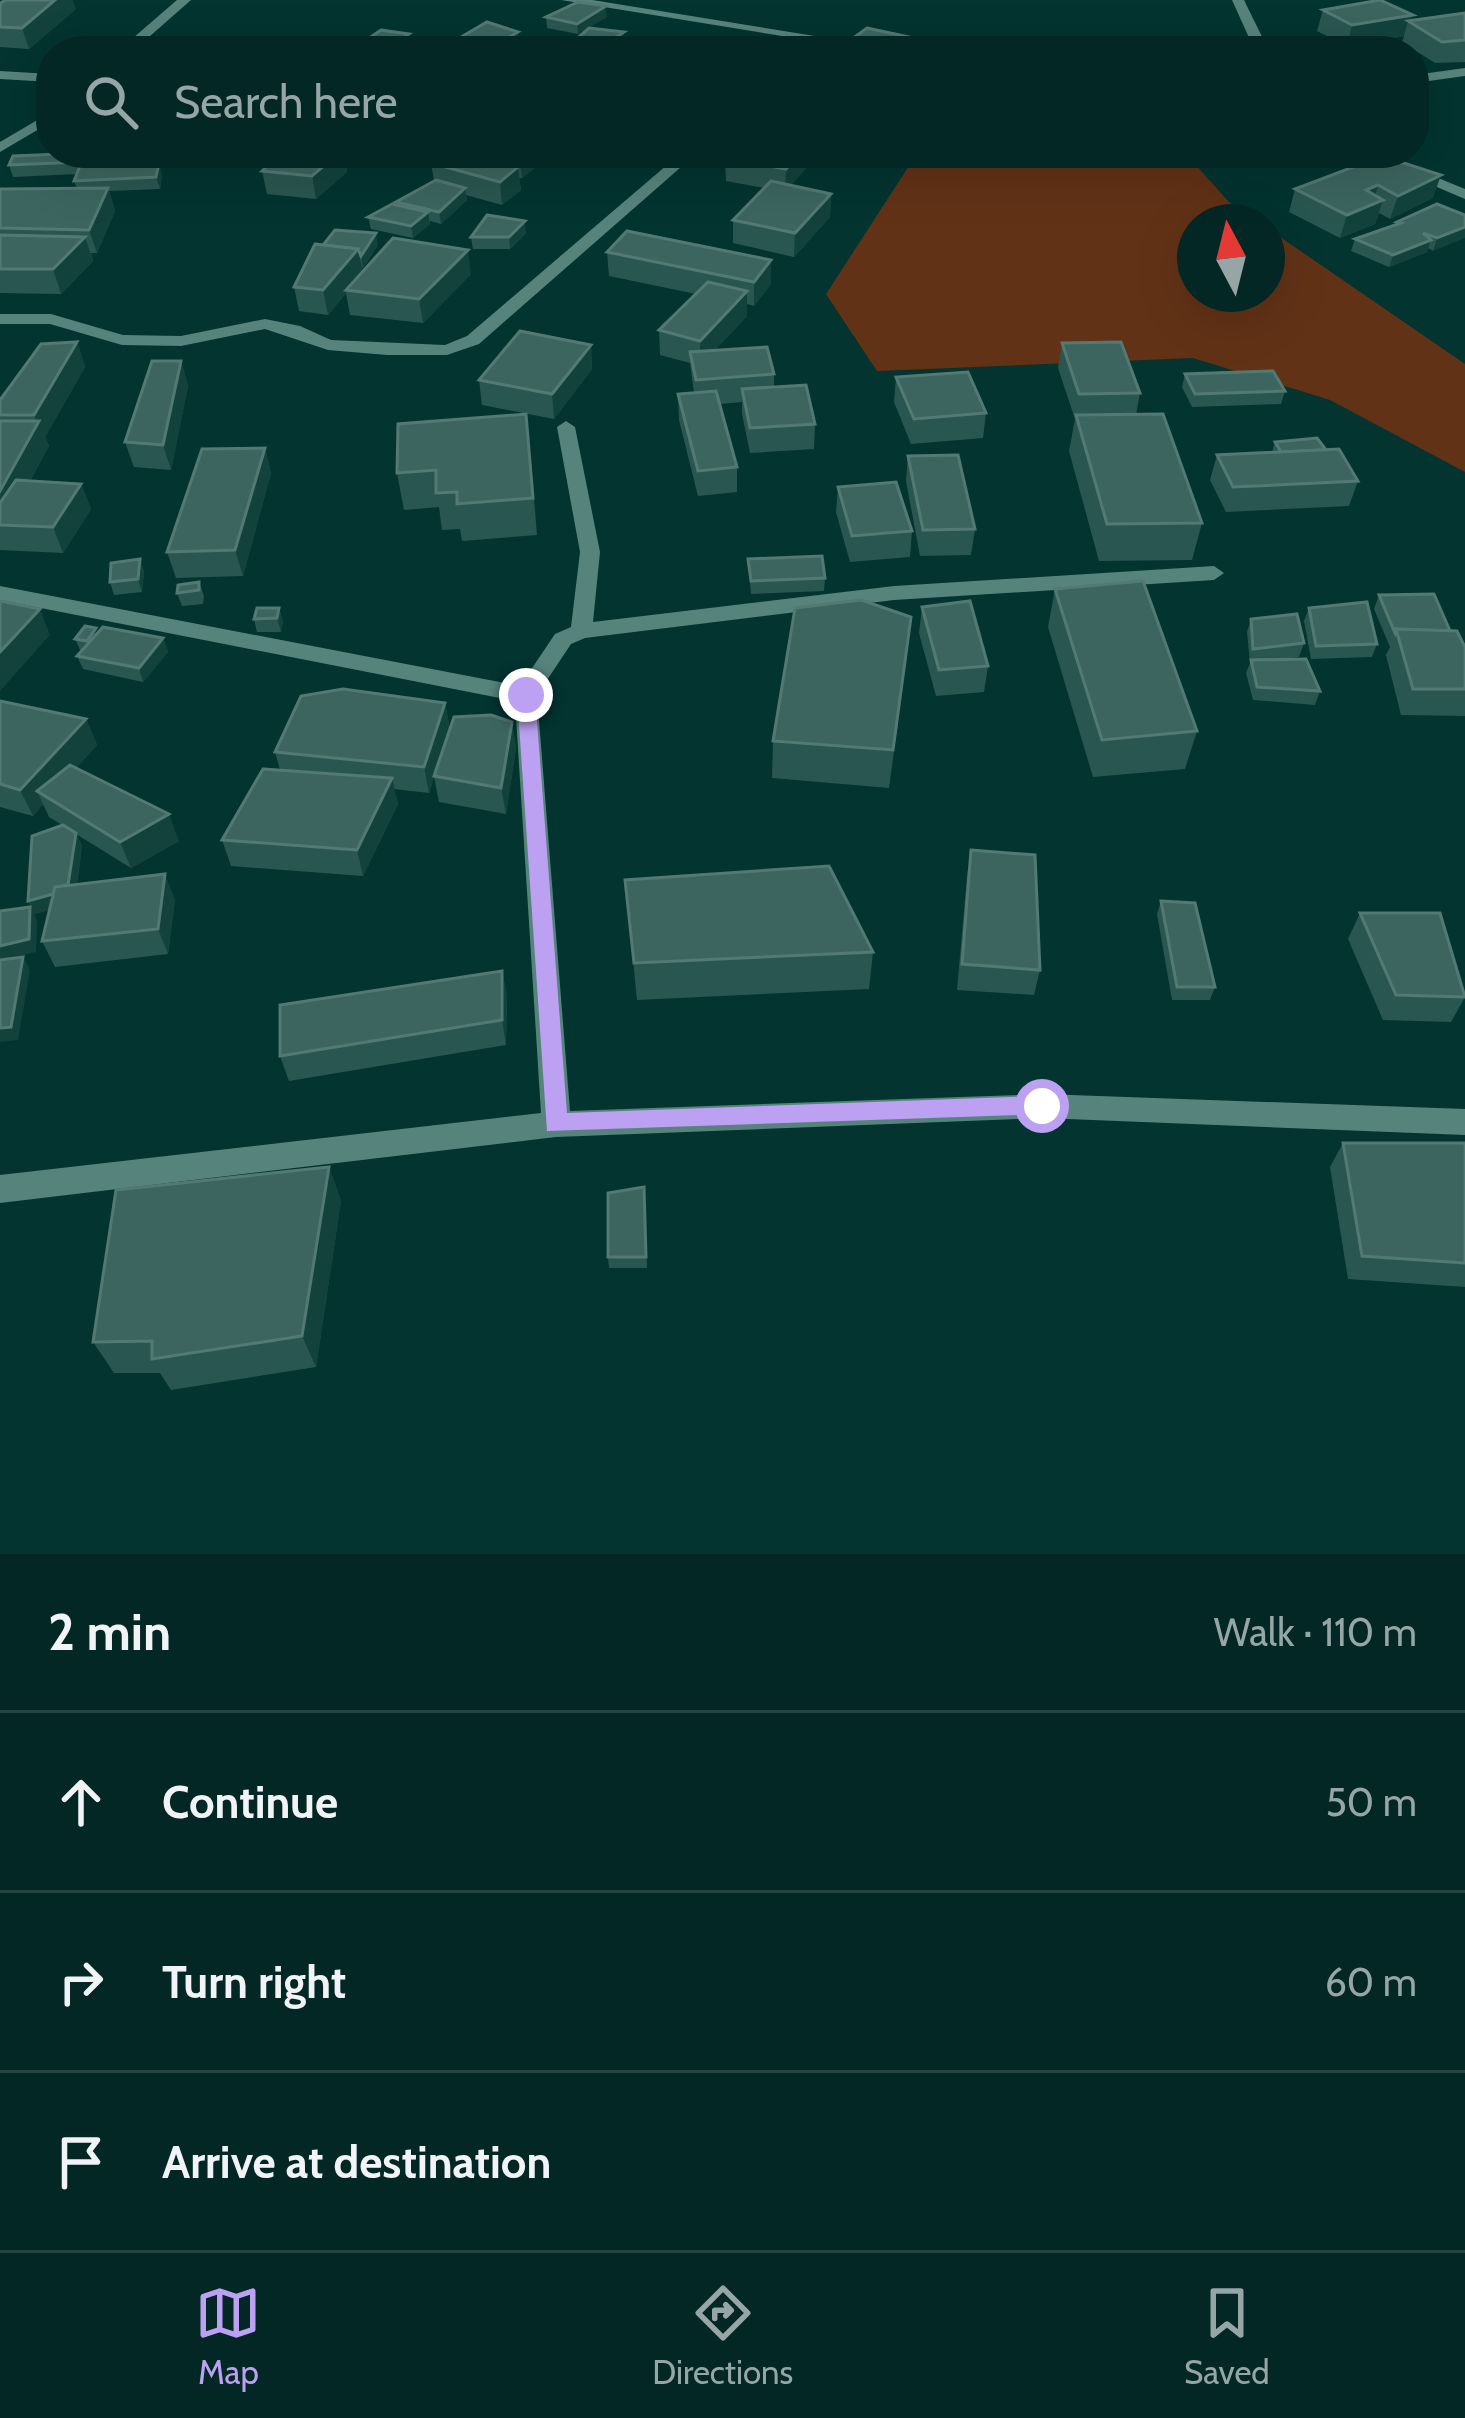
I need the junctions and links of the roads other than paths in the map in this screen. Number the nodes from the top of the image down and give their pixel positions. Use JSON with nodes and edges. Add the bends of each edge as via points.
{"nodes":[{"id":1,"x":185,"y":0,"type":"edge"},
{"id":2,"x":567,"y":0,"type":"edge"},
{"id":3,"x":1238,"y":0,"type":"edge"},
{"id":4,"x":143,"y":36,"type":"edge"},
{"id":5,"x":824,"y":36,"type":"edge"},
{"id":6,"x":1255,"y":36,"type":"edge"},
{"id":7,"x":1465,"y":72,"type":"edge"},
{"id":8,"x":0,"y":75,"type":"edge"},
{"id":9,"x":36,"y":77,"type":"edge"},
{"id":10,"x":1429,"y":77,"type":"edge"},
{"id":11,"x":36,"y":125,"type":"edge"},
{"id":12,"x":0,"y":148,"type":"edge"},
{"id":13,"x":673,"y":168,"type":"edge"},
{"id":14,"x":1401,"y":168,"type":"edge"},
{"id":15,"x":1465,"y":194,"type":"edge"},
{"id":16,"x":0,"y":319,"type":"edge"},
{"id":17,"x":566,"y":427,"type":"dead end"},
{"id":18,"x":1214,"y":573,"type":"dead end"},
{"id":19,"x":0,"y":593,"type":"edge"},
{"id":20,"x":581,"y":631,"type":"junction"},
{"id":21,"x":526,"y":695,"type":"junction"},
{"id":22,"x":1465,"y":1122,"type":"edge"},
{"id":23,"x":556,"y":1124,"type":"junction"},
{"id":24,"x":0,"y":1189,"type":"edge"}],
"edges":[{"from":1,"to":4,"type":"street"},
{"from":2,"to":5,"type":"street"},
{"from":3,"to":6,"type":"street"},
{"from":7,"to":10,"type":"street"},
{"from":8,"to":9,"type":"street"},
{"from":11,"to":12,"type":"street"},
{"from":13,"to":16,"type":"street","via":[[473,340],[447,350],[328,346],[265,324],[181,341],[122,340],[51,319]]},
{"from":14,"to":15,"type":"street"},
{"from":17,"to":20,"type":"street","via":[[590,552]]},
{"from":18,"to":20,"type":"street","via":[[894,593]]},
{"from":19,"to":21,"type":"street"},
{"from":20,"to":21,"type":"street","via":[[563,639]]},
{"from":21,"to":23,"type":"street"},
{"from":22,"to":23,"type":"street","via":[[1042,1106]]},
{"from":23,"to":24,"type":"street"}]}
